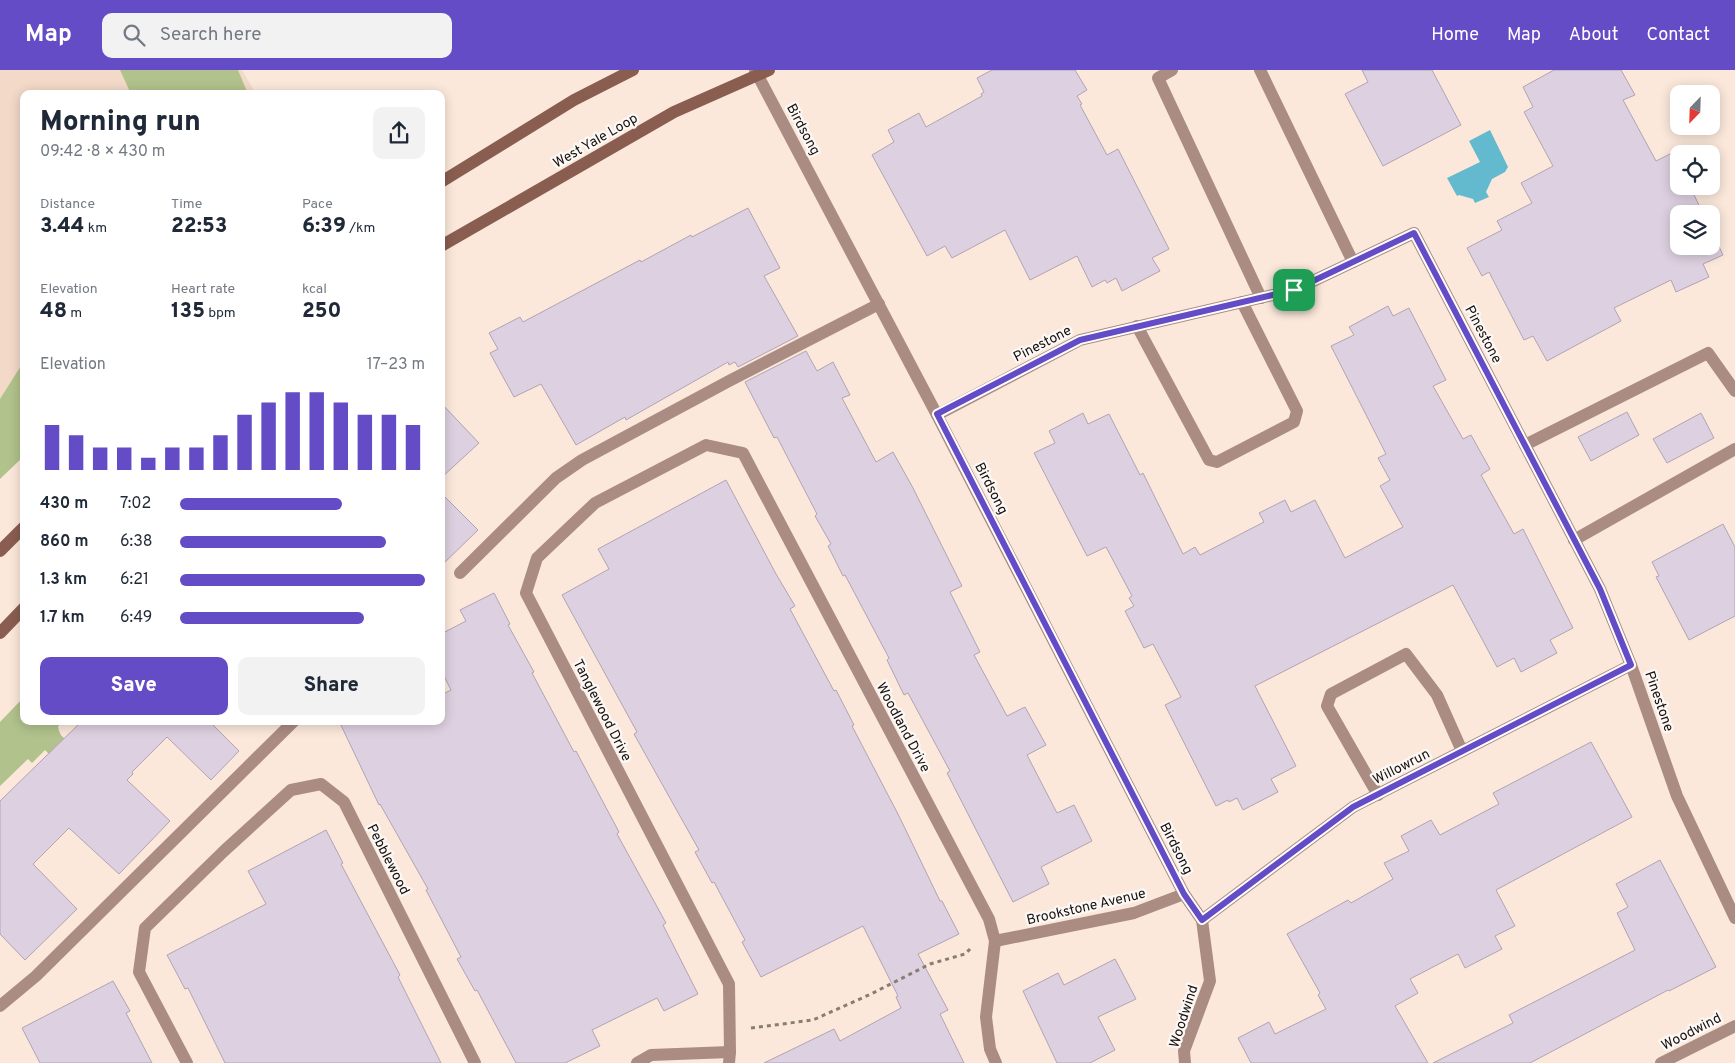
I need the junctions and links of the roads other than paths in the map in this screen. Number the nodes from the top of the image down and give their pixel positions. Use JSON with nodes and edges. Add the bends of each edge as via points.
{"nodes":[{"id":1,"x":633,"y":70,"type":"edge"},
{"id":2,"x":1172,"y":70,"type":"edge"},
{"id":3,"x":1260,"y":70,"type":"edge"},
{"id":4,"x":761,"y":72,"type":"edge"},
{"id":5,"x":445,"y":180,"type":"edge"},
{"id":6,"x":445,"y":244,"type":"edge"},
{"id":7,"x":1353,"y":262,"type":"junction"},
{"id":8,"x":1261,"y":298,"type":"junction"},
{"id":9,"x":1242,"y":302,"type":"junction"},
{"id":10,"x":879,"y":304,"type":"junction"},
{"id":11,"x":1137,"y":326,"type":"junction"},
{"id":12,"x":1735,"y":391,"type":"edge"},
{"id":13,"x":937,"y":414,"type":"junction"},
{"id":14,"x":706,"y":445,"type":"joint"},
{"id":15,"x":1525,"y":446,"type":"junction"},
{"id":16,"x":1735,"y":449,"type":"edge"},
{"id":17,"x":20,"y":531,"type":"edge"},
{"id":18,"x":1574,"y":540,"type":"junction"},
{"id":19,"x":0,"y":551,"type":"edge"},
{"id":20,"x":460,"y":573,"type":"dead end"},
{"id":21,"x":20,"y":612,"type":"edge"},
{"id":22,"x":0,"y":633,"type":"edge"},
{"id":23,"x":1631,"y":665,"type":"junction"},
{"id":24,"x":290,"y":725,"type":"edge"},
{"id":25,"x":1462,"y":751,"type":"junction"},
{"id":26,"x":1378,"y":794,"type":"junction"},
{"id":27,"x":1184,"y":894,"type":"junction"},
{"id":28,"x":1735,"y":918,"type":"edge"},
{"id":29,"x":1202,"y":920,"type":"junction"},
{"id":30,"x":995,"y":941,"type":"junction"},
{"id":31,"x":0,"y":1006,"type":"edge"},
{"id":32,"x":1735,"y":1026,"type":"edge"},
{"id":33,"x":729,"y":1058,"type":"edge"},
{"id":34,"x":188,"y":1063,"type":"edge"},
{"id":35,"x":475,"y":1063,"type":"edge"},
{"id":36,"x":637,"y":1063,"type":"edge"},
{"id":37,"x":996,"y":1063,"type":"edge"},
{"id":38,"x":1185,"y":1063,"type":"edge"},
{"id":39,"x":1661,"y":1063,"type":"edge"}],
"edges":[{"from":1,"to":5,"type":"main road","via":[[574,100]]},
{"from":2,"to":8,"type":"street","via":[[1158,78]]},
{"from":3,"to":7,"type":"street"},
{"from":4,"to":6,"type":"main road","name":"West Yale Loop","via":[[674,112]]},
{"from":4,"to":10,"type":"street","name":"Birdsong"},
{"from":7,"to":8,"type":"street","name":"Pinestone","via":[[1294,290]]},
{"from":7,"to":15,"type":"street","name":"Pinestone","via":[[1414,233]]},
{"from":8,"to":9,"type":"street","name":"Pinestone"},
{"from":9,"to":11,"type":"street","name":"Pinestone"},
{"from":9,"to":11,"type":"street","via":[[1297,411],[1294,422],[1217,462],[1208,460]]},
{"from":10,"to":13,"type":"street","name":"Birdsong"},
{"from":10,"to":20,"type":"street","via":[[582,460],[556,478]]},
{"from":11,"to":13,"type":"street","name":"Pinestone","via":[[1080,340]]},
{"from":12,"to":15,"type":"street","via":[[1708,353]]},
{"from":13,"to":27,"type":"street","name":"Birdsong"},
{"from":14,"to":30,"type":"street","name":"Woodland Drive","via":[[743,453],[989,919]]},
{"from":14,"to":33,"type":"street","name":"Tanglewood Drive","via":[[595,503],[538,558],[526,593],[729,984]]},
{"from":15,"to":18,"type":"street","name":"Pinestone"},
{"from":16,"to":18,"type":"street"},
{"from":17,"to":19,"type":"main road"},
{"from":18,"to":23,"type":"street","name":"Pinestone","via":[[1600,589]]},
{"from":21,"to":22,"type":"main road"},
{"from":23,"to":25,"type":"street","name":"Willowrun"},
{"from":23,"to":28,"type":"street","name":"Pinestone","via":[[1677,796]]},
{"from":24,"to":31,"type":"street","via":[[36,976]]},
{"from":25,"to":26,"type":"street","name":"Willowrun"},
{"from":25,"to":26,"type":"street","via":[[1437,695],[1406,654],[1331,694],[1327,706]]},
{"from":26,"to":29,"type":"street","name":"Willowrun","via":[[1353,807]]},
{"from":27,"to":29,"type":"street","name":"Birdsong"},
{"from":27,"to":30,"type":"street","name":"Brookstone Avenue","via":[[1134,913]]},
{"from":29,"to":38,"type":"street","name":"Woodwind","via":[[1210,981],[1184,1051]]},
{"from":30,"to":37,"type":"street","name":"Woodland Drive","via":[[986,1017],[990,1049]]},
{"from":32,"to":39,"type":"street","name":"Woodwind"},
{"from":33,"to":36,"type":"street","via":[[651,1055]]},
{"from":34,"to":35,"type":"street","name":"Pebblewood","via":[[139,972],[145,928],[291,790],[321,784],[344,802]]}]}
